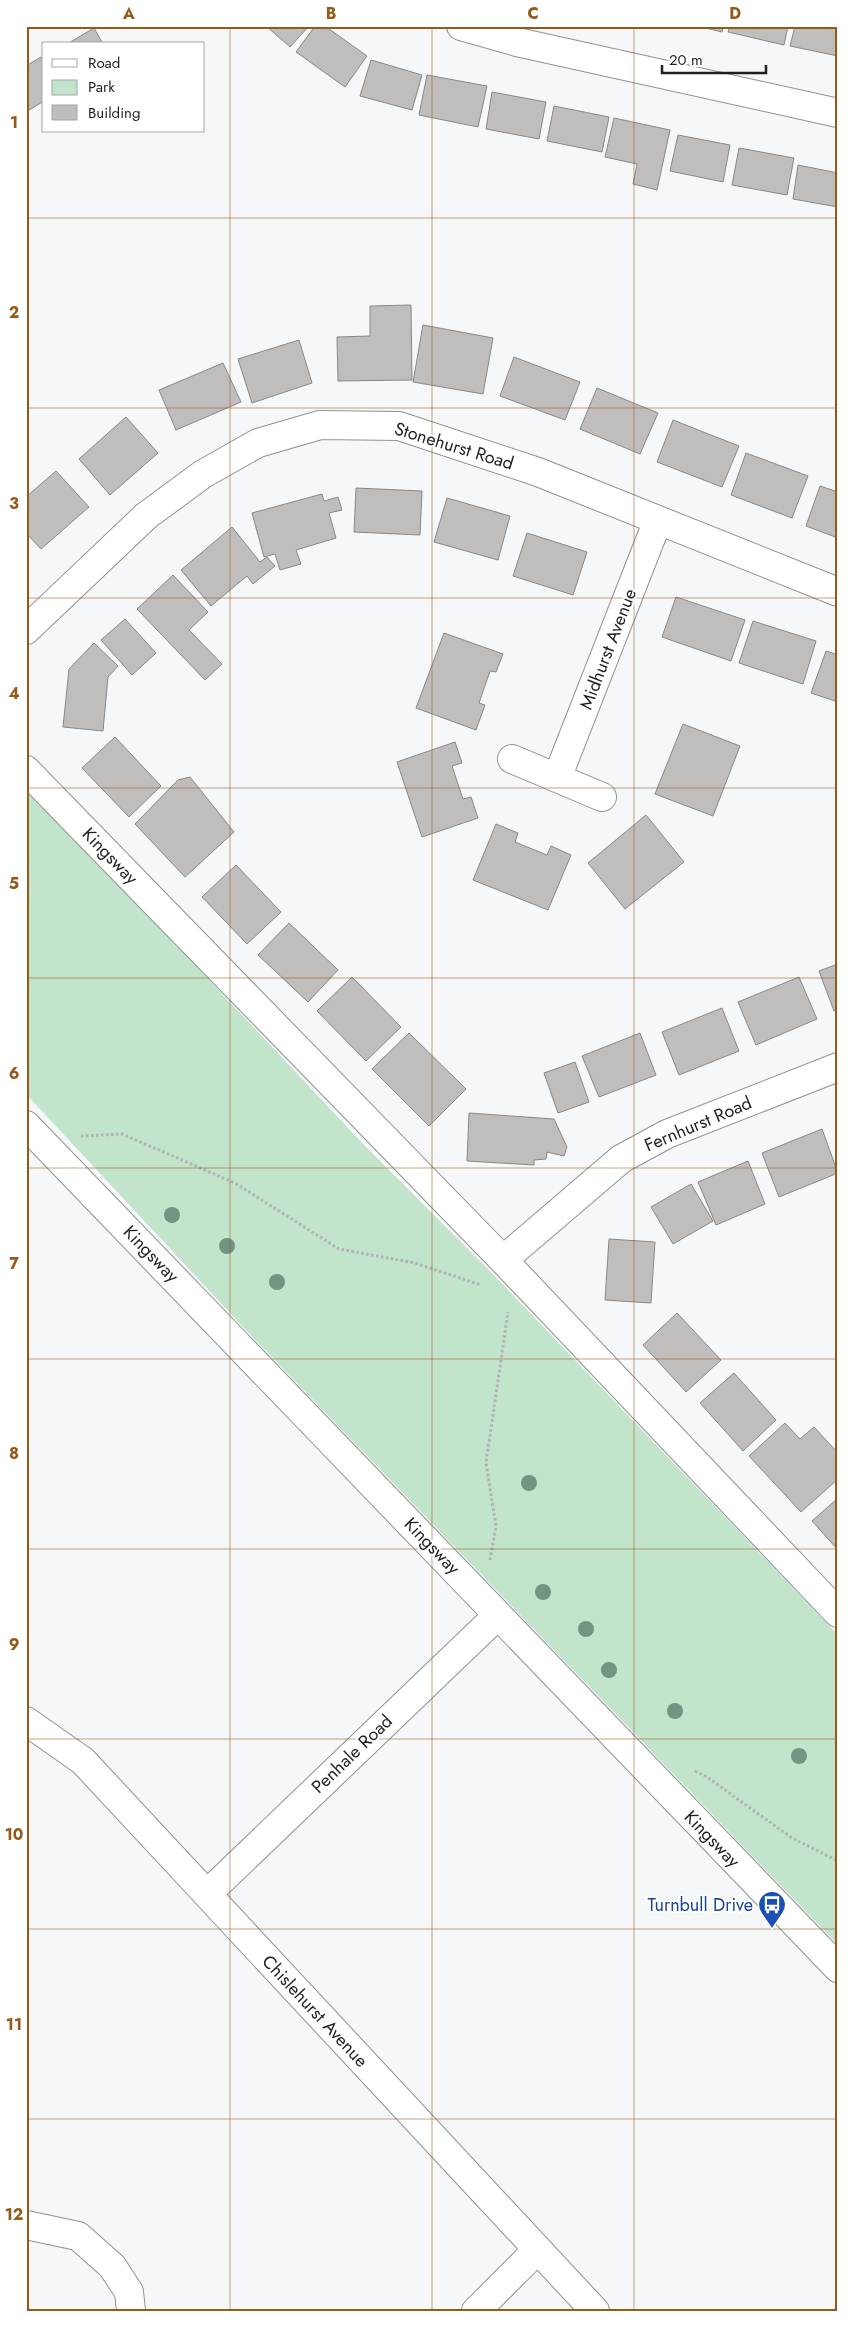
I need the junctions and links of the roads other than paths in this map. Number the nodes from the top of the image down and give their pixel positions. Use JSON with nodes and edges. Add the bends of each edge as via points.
{"nodes":[{"id":1,"x":462,"y":26,"type":"edge"},
{"id":2,"x":838,"y":113,"type":"edge"},
{"id":3,"x":658,"y":520,"type":"junction"},
{"id":4,"x":838,"y":592,"type":"edge"},
{"id":5,"x":26,"y":630,"type":"edge"},
{"id":6,"x":512,"y":759,"type":"dead end"},
{"id":7,"x":26,"y":770,"type":"edge"},
{"id":8,"x":557,"y":778,"type":"junction"},
{"id":9,"x":602,"y":797,"type":"dead end"},
{"id":10,"x":838,"y":1067,"type":"edge"},
{"id":11,"x":26,"y":1124,"type":"edge"},
{"id":12,"x":503,"y":1260,"type":"junction"},
{"id":13,"x":838,"y":1613,"type":"edge"},
{"id":14,"x":498,"y":1615,"type":"junction"},
{"id":15,"x":26,"y":1721,"type":"edge"},
{"id":16,"x":207,"y":1894,"type":"junction"},
{"id":17,"x":838,"y":1968,"type":"edge"},
{"id":18,"x":26,"y":2225,"type":"edge"},
{"id":19,"x":537,"y":2250,"type":"junction"},
{"id":20,"x":131,"y":2311,"type":"edge"},
{"id":21,"x":476,"y":2311,"type":"edge"},
{"id":22,"x":595,"y":2311,"type":"edge"}],
"edges":[{"from":1,"to":2,"type":"street","via":[[517,42]]},
{"from":3,"to":4,"type":"street","name":"Stonehurst Road"},
{"from":3,"to":5,"type":"street","name":"Stonehurst Road","via":[[538,472],[398,426],[320,425],[258,443],[203,474],[146,516]]},
{"from":3,"to":8,"type":"street","name":"Midhurst Avenue"},
{"from":6,"to":8,"type":"street"},
{"from":7,"to":12,"type":"street","name":"Kingsway"},
{"from":8,"to":9,"type":"street"},
{"from":10,"to":12,"type":"street","name":"Fernhurst Road","via":[[667,1134],[621,1159]]},
{"from":11,"to":14,"type":"street","name":"Kingsway"},
{"from":12,"to":13,"type":"street","name":"Kingsway","via":[[518,1289]]},
{"from":14,"to":16,"type":"street","name":"Penhale Road"},
{"from":14,"to":17,"type":"street","name":"Kingsway"},
{"from":15,"to":16,"type":"street","name":"Chislehurst Avenue","via":[[83,1761]]},
{"from":16,"to":19,"type":"street","name":"Chislehurst Avenue"},
{"from":18,"to":20,"type":"street","via":[[78,2236],[112,2266],[129,2292]]},
{"from":19,"to":21,"type":"street"},
{"from":19,"to":22,"type":"street","name":"Chislehurst Avenue"}]}
